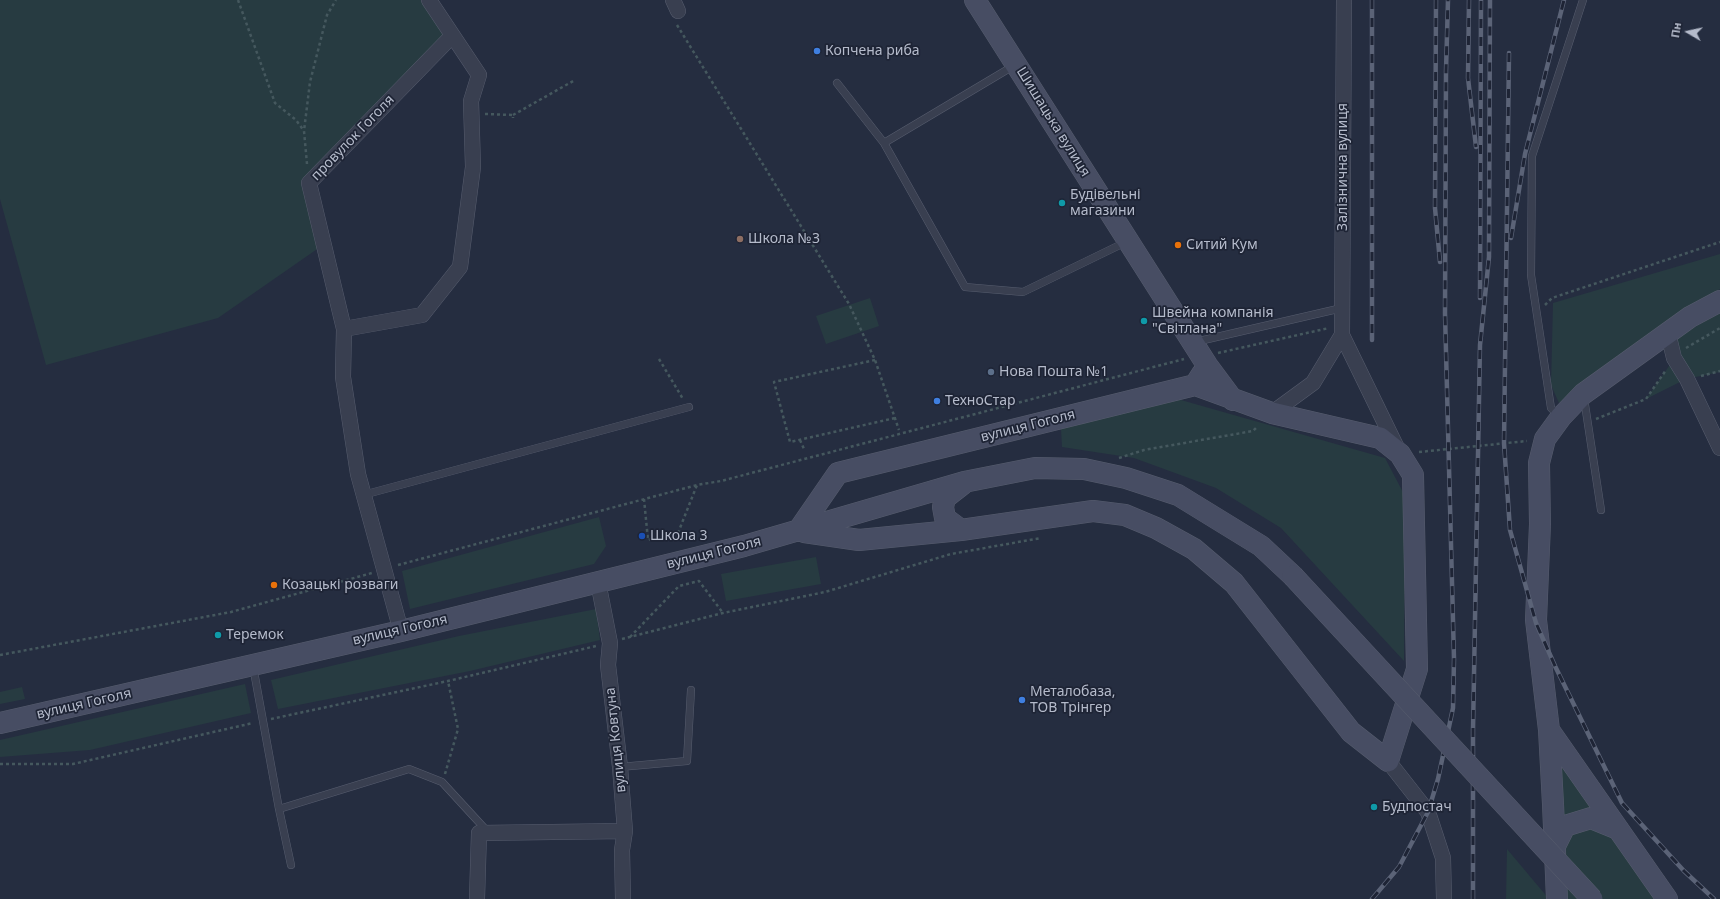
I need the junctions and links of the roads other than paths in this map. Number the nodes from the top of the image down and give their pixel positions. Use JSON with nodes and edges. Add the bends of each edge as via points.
{"nodes":[{"id":1,"x":429,"y":0,"type":"edge"},
{"id":2,"x":975,"y":0,"type":"edge"},
{"id":3,"x":1344,"y":0,"type":"edge"},
{"id":4,"x":1583,"y":0,"type":"edge"},
{"id":5,"x":452,"y":36,"type":"junction"},
{"id":6,"x":1016,"y":65,"type":"junction"},
{"id":7,"x":837,"y":83,"type":"dead end"},
{"id":8,"x":884,"y":143,"type":"junction"},
{"id":9,"x":1128,"y":241,"type":"junction"},
{"id":10,"x":1720,"y":301,"type":"edge"},
{"id":11,"x":1343,"y":308,"type":"junction"},
{"id":12,"x":1343,"y":329,"type":"junction"},
{"id":13,"x":344,"y":330,"type":"junction"},
{"id":14,"x":1668,"y":333,"type":"junction"},
{"id":15,"x":1200,"y":355,"type":"junction"},
{"id":16,"x":1195,"y":385,"type":"junction"},
{"id":17,"x":1583,"y":394,"type":"junction"},
{"id":18,"x":1234,"y":400,"type":"junction"},
{"id":19,"x":689,"y":407,"type":"dead end"},
{"id":20,"x":1272,"y":413,"type":"junction"},
{"id":21,"x":1561,"y":417,"type":"junction"},
{"id":22,"x":1720,"y":448,"type":"edge"},
{"id":23,"x":1400,"y":454,"type":"junction"},
{"id":24,"x":838,"y":473,"type":"junction"},
{"id":25,"x":964,"y":482,"type":"junction"},
{"id":26,"x":363,"y":495,"type":"junction"},
{"id":27,"x":1601,"y":510,"type":"dead end"},
{"id":28,"x":856,"y":513,"type":"junction"},
{"id":29,"x":961,"y":530,"type":"junction"},
{"id":30,"x":798,"y":531,"type":"junction"},
{"id":31,"x":598,"y":582,"type":"junction"},
{"id":32,"x":401,"y":631,"type":"junction"},
{"id":33,"x":253,"y":664,"type":"junction"},
{"id":34,"x":691,"y":690,"type":"dead end"},
{"id":35,"x":0,"y":723,"type":"edge"},
{"id":36,"x":1548,"y":730,"type":"junction"},
{"id":37,"x":1388,"y":761,"type":"junction"},
{"id":38,"x":620,"y":767,"type":"junction"},
{"id":39,"x":279,"y":809,"type":"junction"},
{"id":40,"x":1618,"y":829,"type":"junction"},
{"id":41,"x":625,"y":830,"type":"junction"},
{"id":42,"x":488,"y":833,"type":"junction"},
{"id":43,"x":1555,"y":846,"type":"junction"},
{"id":44,"x":291,"y":865,"type":"dead end"},
{"id":45,"x":477,"y":899,"type":"edge"},
{"id":46,"x":623,"y":899,"type":"edge"},
{"id":47,"x":1444,"y":899,"type":"edge"},
{"id":48,"x":1557,"y":899,"type":"edge"},
{"id":49,"x":1592,"y":899,"type":"edge"},
{"id":50,"x":1667,"y":899,"type":"edge"}],
"edges":[{"from":1,"to":5,"type":"street"},
{"from":2,"to":6,"type":"street","name":"Шишацька вулиця"},
{"from":3,"to":11,"type":"street","name":"Залізнична вулиця"},
{"from":4,"to":21,"type":"lane","via":[[1532,156],[1531,275],[1551,408]]},
{"from":5,"to":13,"type":"street","name":"провулок Гоголя","via":[[309,183]]},
{"from":5,"to":13,"type":"street","via":[[479,75],[471,101],[473,167],[460,267],[422,315]]},
{"from":6,"to":8,"type":"lane"},
{"from":6,"to":9,"type":"street","name":"Шишацька вулиця"},
{"from":7,"to":8,"type":"lane"},
{"from":8,"to":9,"type":"lane","via":[[965,287],[1023,292]]},
{"from":9,"to":15,"type":"street","name":"Шишацька вулиця"},
{"from":10,"to":14,"type":"street","via":[[1690,317]]},
{"from":11,"to":12,"type":"street","name":"Залізнична вулиця"},
{"from":11,"to":15,"type":"lane"},
{"from":12,"to":20,"type":"street","via":[[1313,383]]},
{"from":12,"to":23,"type":"street","name":"Залізнична вулиця"},
{"from":13,"to":26,"type":"street","name":"провулок Гоголя","via":[[343,377]]},
{"from":14,"to":17,"type":"street"},
{"from":14,"to":22,"type":"street","via":[[1674,358]]},
{"from":15,"to":16,"type":"street"},
{"from":15,"to":18,"type":"street","name":"Шишацька вулиця"},
{"from":16,"to":18,"type":"street"},
{"from":16,"to":24,"type":"street","name":"вулиця Гоголя"},
{"from":17,"to":21,"type":"street"},
{"from":17,"to":27,"type":"lane"},
{"from":18,"to":20,"type":"street"},
{"from":19,"to":26,"type":"lane"},
{"from":20,"to":23,"type":"street","via":[[1380,438]]},
{"from":21,"to":36,"type":"street","via":[[1544,439],[1539,463],[1540,524],[1536,620]]},
{"from":23,"to":37,"type":"street","via":[[1413,474],[1417,669]]},
{"from":24,"to":28,"type":"street","name":"вулиця Гоголя","via":[[828,495],[833,509]]},
{"from":24,"to":30,"type":"street"},
{"from":25,"to":28,"type":"street","name":"вулиця Гоголя"},
{"from":25,"to":29,"type":"street","name":"вулиця Гоголя","via":[[945,498],[943,507],[945,518]]},
{"from":25,"to":49,"type":"street","name":"вулиця Гоголя","bridge":true,"via":[[1034,468],[1084,469],[1126,478],[1178,495],[1261,546],[1293,576]]},
{"from":26,"to":32,"type":"street","name":"провулок Гоголя"},
{"from":28,"to":30,"type":"street","name":"вулиця Гоголя"},
{"from":29,"to":30,"type":"street","name":"вулиця Гоголя","via":[[859,540]]},
{"from":29,"to":37,"type":"street","via":[[1093,511],[1125,515],[1156,528],[1194,549],[1234,583],[1351,732]]},
{"from":30,"to":31,"type":"street","name":"вулиця Гоголя"},
{"from":31,"to":32,"type":"street","name":"вулиця Гоголя"},
{"from":31,"to":38,"type":"street","name":"вулиця Ковтуна","via":[[610,643],[608,665]]},
{"from":32,"to":33,"type":"street","name":"вулиця Гоголя"},
{"from":33,"to":35,"type":"street","name":"вулиця Гоголя"},
{"from":33,"to":39,"type":"lane"},
{"from":34,"to":38,"type":"lane","via":[[687,761]]},
{"from":36,"to":40,"type":"street"},
{"from":36,"to":43,"type":"street"},
{"from":37,"to":47,"type":"street","via":[[1428,812],[1443,858]]},
{"from":38,"to":41,"type":"street","name":"вулиця Ковтуна"},
{"from":39,"to":42,"type":"lane","via":[[410,769],[442,782]]},
{"from":39,"to":44,"type":"lane"},
{"from":40,"to":43,"type":"street","via":[[1591,818],[1565,826]]},
{"from":40,"to":50,"type":"street"},
{"from":41,"to":42,"type":"street"},
{"from":41,"to":46,"type":"street","name":"вулиця Ковтуна","via":[[622,850]]},
{"from":42,"to":45,"type":"street","via":[[479,833]]},
{"from":43,"to":48,"type":"street"}]}
